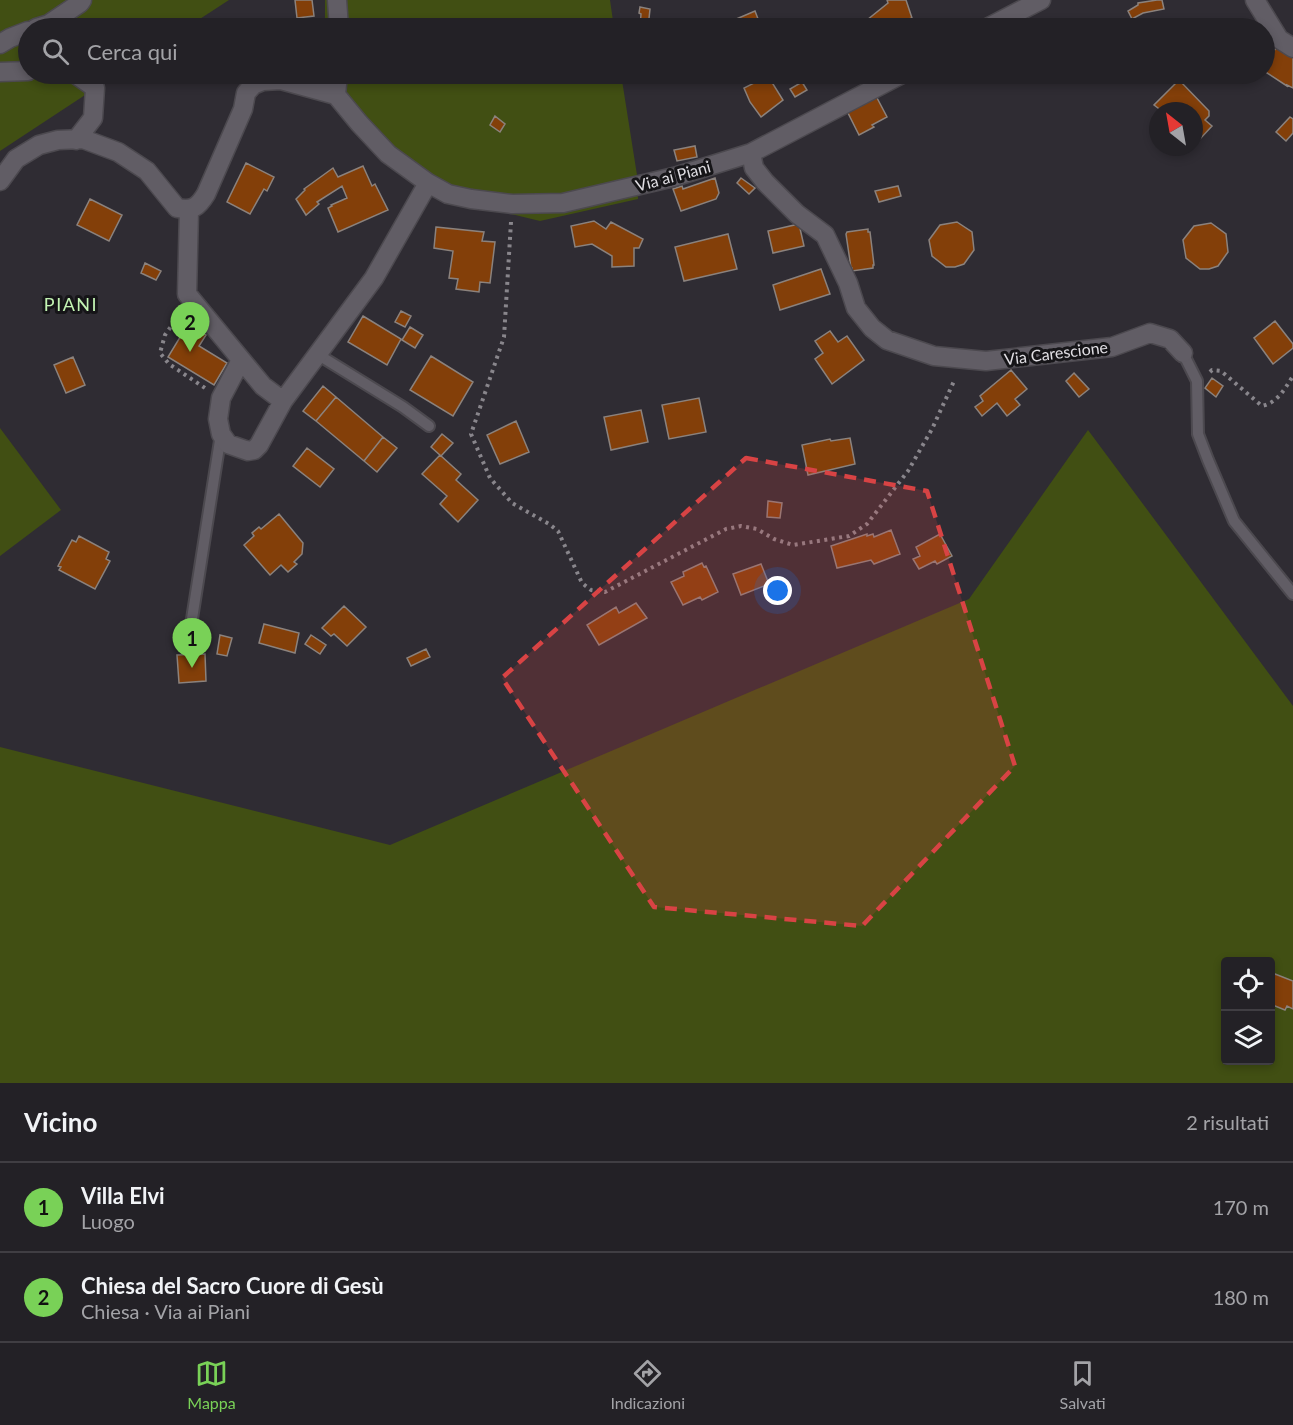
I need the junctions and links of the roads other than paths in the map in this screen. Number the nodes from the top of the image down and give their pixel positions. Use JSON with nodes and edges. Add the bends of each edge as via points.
{"nodes":[{"id":1,"x":82,"y":0,"type":"edge"},
{"id":2,"x":337,"y":0,"type":"edge"},
{"id":3,"x":1041,"y":0,"type":"edge"},
{"id":4,"x":1255,"y":0,"type":"edge"},
{"id":5,"x":58,"y":18,"type":"edge"},
{"id":6,"x":338,"y":18,"type":"edge"},
{"id":7,"x":1006,"y":18,"type":"edge"},
{"id":8,"x":1266,"y":18,"type":"edge"},
{"id":9,"x":1275,"y":32,"type":"edge"},
{"id":10,"x":18,"y":35,"type":"edge"},
{"id":11,"x":0,"y":44,"type":"edge"},
{"id":12,"x":1293,"y":48,"type":"edge"},
{"id":13,"x":18,"y":71,"type":"edge"},
{"id":14,"x":0,"y":72,"type":"edge"},
{"id":15,"x":89,"y":84,"type":"edge"},
{"id":16,"x":256,"y":84,"type":"edge"},
{"id":17,"x":296,"y":84,"type":"edge"},
{"id":18,"x":337,"y":84,"type":"edge"},
{"id":19,"x":883,"y":84,"type":"edge"},
{"id":20,"x":336,"y":95,"type":"junction"},
{"id":21,"x":76,"y":140,"type":"junction"},
{"id":22,"x":751,"y":153,"type":"junction"},
{"id":23,"x":0,"y":181,"type":"edge"},
{"id":24,"x":428,"y":183,"type":"junction"},
{"id":25,"x":189,"y":210,"type":"junction"},
{"id":26,"x":1183,"y":353,"type":"joint"},
{"id":27,"x":317,"y":354,"type":"junction"},
{"id":28,"x":241,"y":360,"type":"junction"},
{"id":29,"x":283,"y":401,"type":"junction"},
{"id":30,"x":429,"y":426,"type":"dead end"},
{"id":31,"x":221,"y":434,"type":"junction"},
{"id":32,"x":1293,"y":594,"type":"edge"},
{"id":33,"x":189,"y":638,"type":"dead end"}],
"edges":[{"from":1,"to":5,"type":"street"},
{"from":2,"to":6,"type":"street"},
{"from":3,"to":7,"type":"street"},
{"from":4,"to":8,"type":"street"},
{"from":9,"to":12,"type":"street"},
{"from":10,"to":11,"type":"street"},
{"from":13,"to":14,"type":"street"},
{"from":15,"to":21,"type":"street","via":[[95,88],[93,118]]},
{"from":16,"to":25,"type":"street","via":[[246,93],[207,194]]},
{"from":17,"to":20,"type":"street"},
{"from":18,"to":20,"type":"street"},
{"from":19,"to":22,"type":"street","name":"Via ai Piani"},
{"from":20,"to":24,"type":"street","name":"Via ai Piani","via":[[388,154]]},
{"from":21,"to":23,"type":"street","via":[[39,145],[16,159]]},
{"from":21,"to":25,"type":"street","via":[[118,152],[147,171],[177,208]]},
{"from":22,"to":24,"type":"street","name":"Via ai Piani","via":[[674,177],[563,203],[471,200]]},
{"from":22,"to":26,"type":"street","name":"Via Carescione","via":[[754,168],[765,182],[825,235],[856,308],[887,340],[934,356],[986,361],[1112,347],[1149,333],[1170,339]]},
{"from":24,"to":27,"type":"street","via":[[374,278]]},
{"from":25,"to":28,"type":"street","via":[[187,294]]},
{"from":26,"to":32,"type":"lane","name":"Via Carescione","via":[[1197,381],[1198,434],[1234,521]]},
{"from":27,"to":29,"type":"street"},
{"from":27,"to":30,"type":"lane"},
{"from":28,"to":29,"type":"street","via":[[263,386]]},
{"from":28,"to":31,"type":"street","via":[[221,398]]},
{"from":29,"to":31,"type":"street","via":[[254,450],[228,444]]},
{"from":31,"to":33,"type":"lane"}]}
